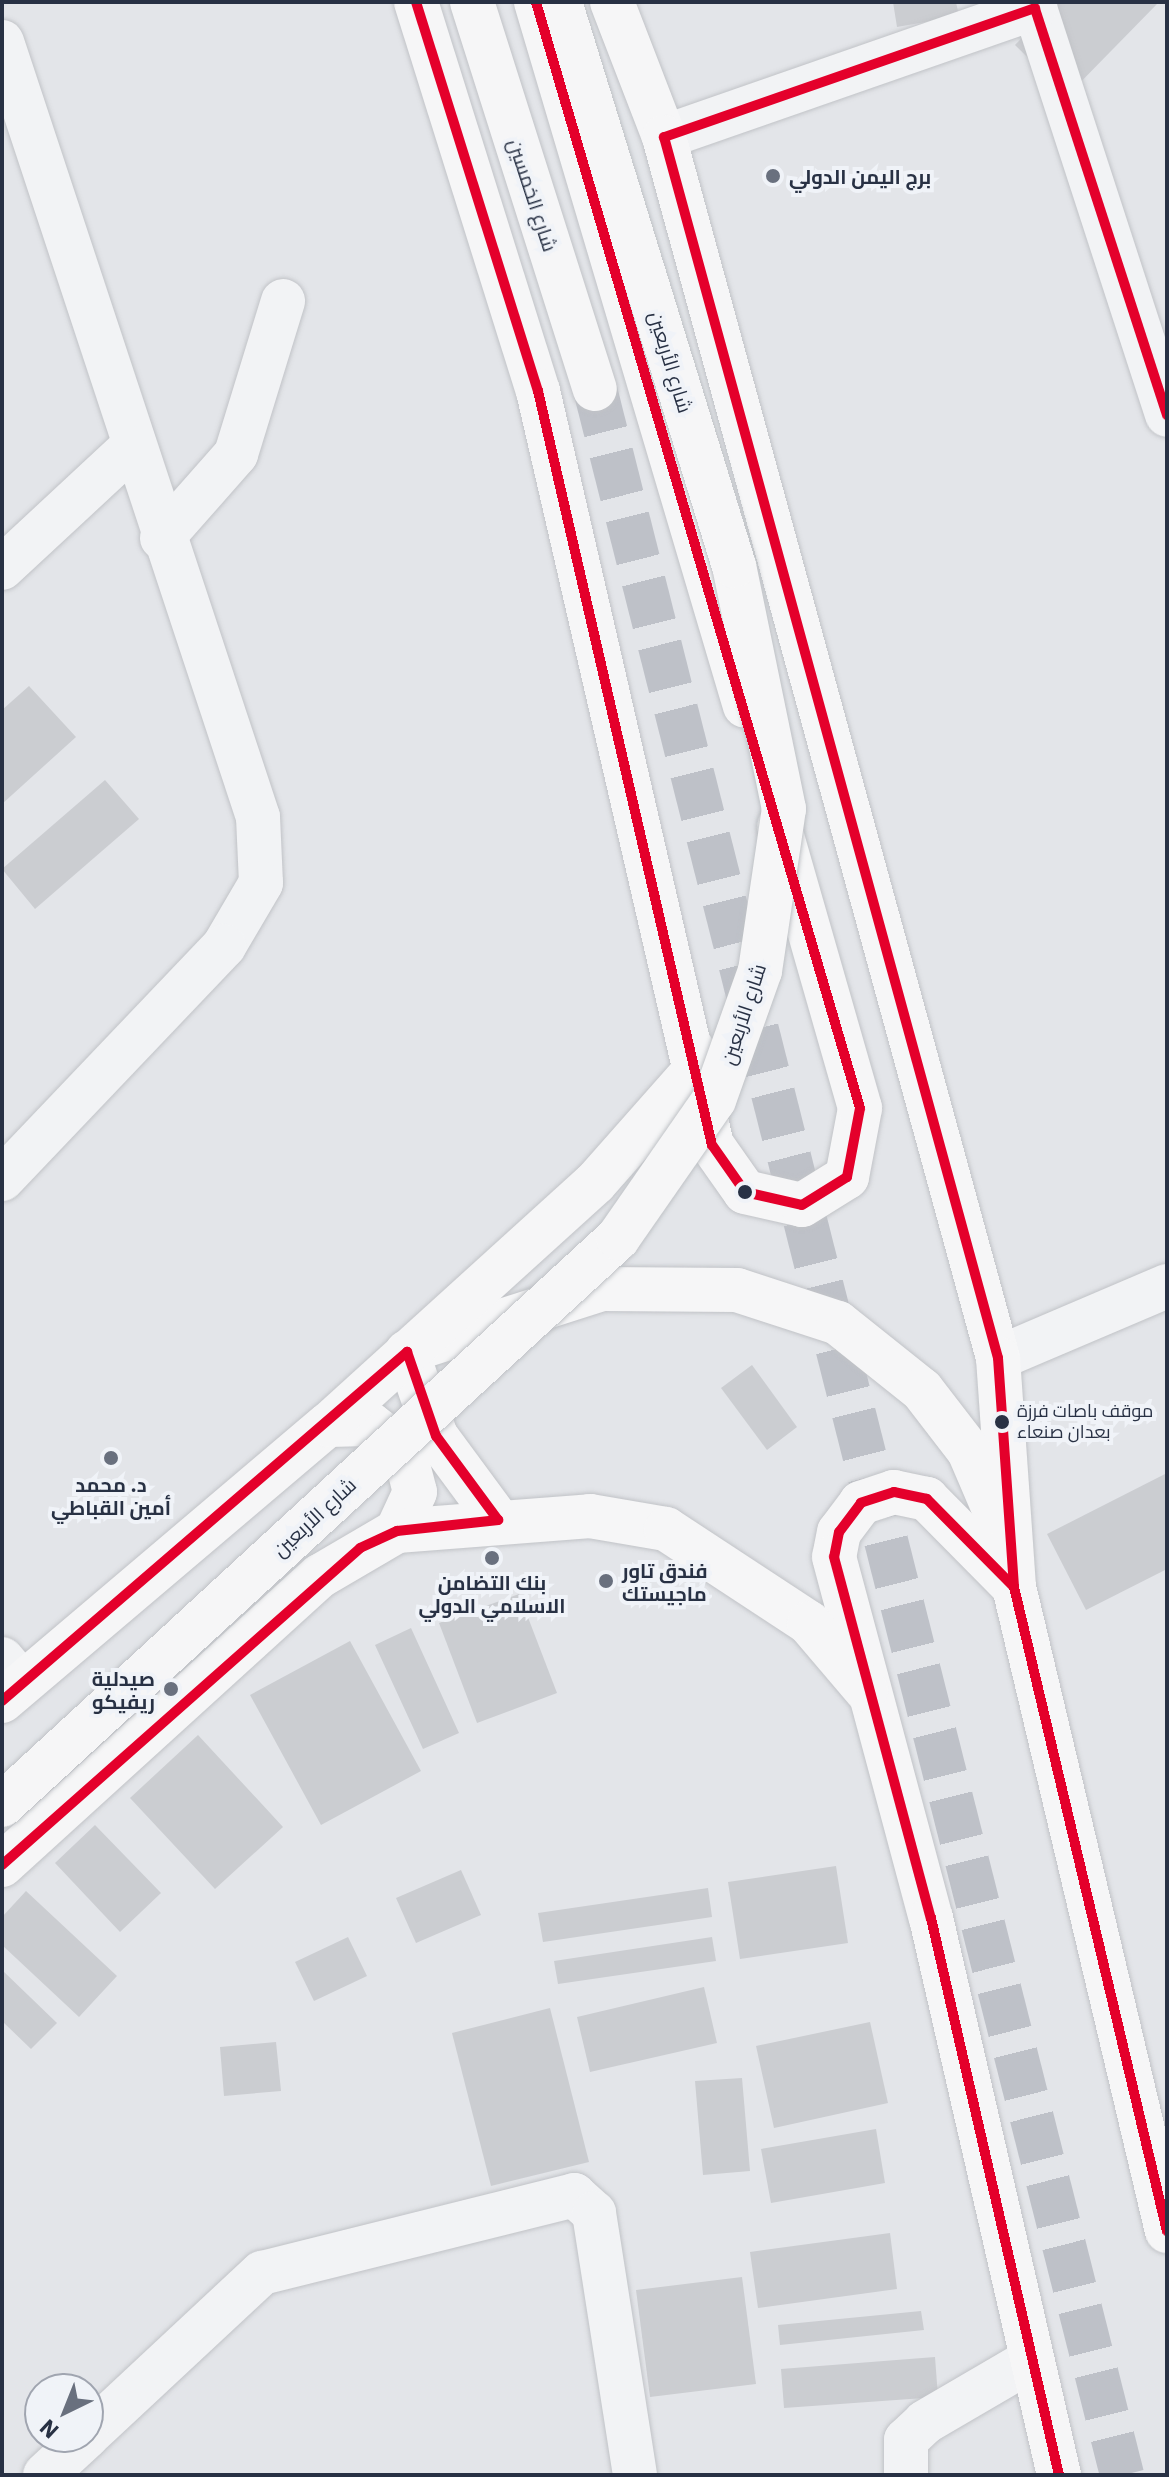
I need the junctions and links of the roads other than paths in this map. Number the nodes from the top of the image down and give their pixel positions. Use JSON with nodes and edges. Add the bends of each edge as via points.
{"nodes":[{"id":1,"x":416,"y":2,"type":"edge"},
{"id":2,"x":472,"y":2,"type":"edge"},
{"id":3,"x":536,"y":2,"type":"edge"},
{"id":4,"x":560,"y":2,"type":"edge"},
{"id":5,"x":612,"y":2,"type":"edge"},
{"id":6,"x":1034,"y":5,"type":"edge"},
{"id":7,"x":2,"y":42,"type":"edge"},
{"id":8,"x":664,"y":137,"type":"junction"},
{"id":9,"x":283,"y":301,"type":"dead end"},
{"id":10,"x":595,"y":389,"type":"tunnel mouth"},
{"id":11,"x":1167,"y":415,"type":"edge"},
{"id":12,"x":131,"y":448,"type":"junction"},
{"id":13,"x":162,"y":538,"type":"junction"},
{"id":14,"x":2,"y":568,"type":"edge"},
{"id":15,"x":682,"y":995,"type":"junction"},
{"id":16,"x":2,"y":1179,"type":"edge"},
{"id":17,"x":1167,"y":1286,"type":"edge"},
{"id":18,"x":407,"y":1352,"type":"junction"},
{"id":19,"x":998,"y":1358,"type":"junction"},
{"id":20,"x":328,"y":1425,"type":"junction"},
{"id":21,"x":498,"y":1520,"type":"junction"},
{"id":22,"x":397,"y":1531,"type":"junction"},
{"id":23,"x":1005,"y":1534,"type":"junction"},
{"id":24,"x":1014,"y":1587,"type":"junction"},
{"id":25,"x":9,"y":1681,"type":"edge"},
{"id":26,"x":872,"y":1697,"type":"junction"},
{"id":27,"x":2,"y":1805,"type":"edge"},
{"id":28,"x":2,"y":1865,"type":"edge"},
{"id":29,"x":1167,"y":2231,"type":"edge"},
{"id":30,"x":1031,"y":2360,"type":"junction"},
{"id":31,"x":104,"y":2420,"type":"edge"},
{"id":32,"x":69,"y":2453,"type":"edge"},
{"id":33,"x":45,"y":2475,"type":"edge"},
{"id":34,"x":635,"y":2475,"type":"edge"},
{"id":35,"x":906,"y":2475,"type":"edge"},
{"id":36,"x":1059,"y":2475,"type":"edge"}],
"edges":[{"from":1,"to":15,"type":"main road","via":[[538,391]]},
{"from":2,"to":10,"type":"main road","name":"شارع الخمسين"},
{"from":3,"to":15,"type":"main road","via":[[860,1108],[847,1177],[802,1205],[745,1192],[712,1145]]},
{"from":4,"to":27,"type":"main road","name":"شارع الأربعين","bridge":true,"via":[[734,566],[784,809],[760,971],[714,1100],[618,1238]]},
{"from":5,"to":8,"type":"main road"},
{"from":6,"to":8,"type":"street"},
{"from":6,"to":11,"type":"street"},
{"from":7,"to":12,"type":"street"},
{"from":8,"to":19,"type":"main road"},
{"from":9,"to":13,"type":"street","via":[[236,454]]},
{"from":12,"to":13,"type":"street"},
{"from":12,"to":14,"type":"street"},
{"from":13,"to":16,"type":"street","via":[[258,817],[261,883],[224,946]]},
{"from":15,"to":18,"type":"main road","via":[[696,1069],[595,1183]]},
{"from":17,"to":19,"type":"street"},
{"from":18,"to":20,"type":"main road"},
{"from":18,"to":21,"type":"main road","via":[[436,1436]]},
{"from":18,"to":23,"type":"main road","via":[[602,1289],[737,1290],[838,1323],[922,1390],[969,1451]]},
{"from":19,"to":23,"type":"main road"},
{"from":20,"to":22,"type":"main road","via":[[370,1424],[404,1450],[415,1492]]},
{"from":20,"to":25,"type":"main road"},
{"from":21,"to":22,"type":"main road"},
{"from":21,"to":26,"type":"main road","via":[[590,1516],[666,1529],[809,1623]]},
{"from":22,"to":28,"type":"main road","via":[[320,1576]]},
{"from":23,"to":24,"type":"main road"},
{"from":24,"to":26,"type":"main road","via":[[927,1499],[894,1492],[861,1503],[839,1532],[834,1557]]},
{"from":24,"to":29,"type":"main road"},
{"from":26,"to":30,"type":"main road"},
{"from":30,"to":35,"type":"street","via":[[906,2440]]},
{"from":30,"to":36,"type":"main road"},
{"from":31,"to":34,"type":"street","via":[[262,2273],[574,2195],[594,2213]]},
{"from":32,"to":33,"type":"street"}]}
